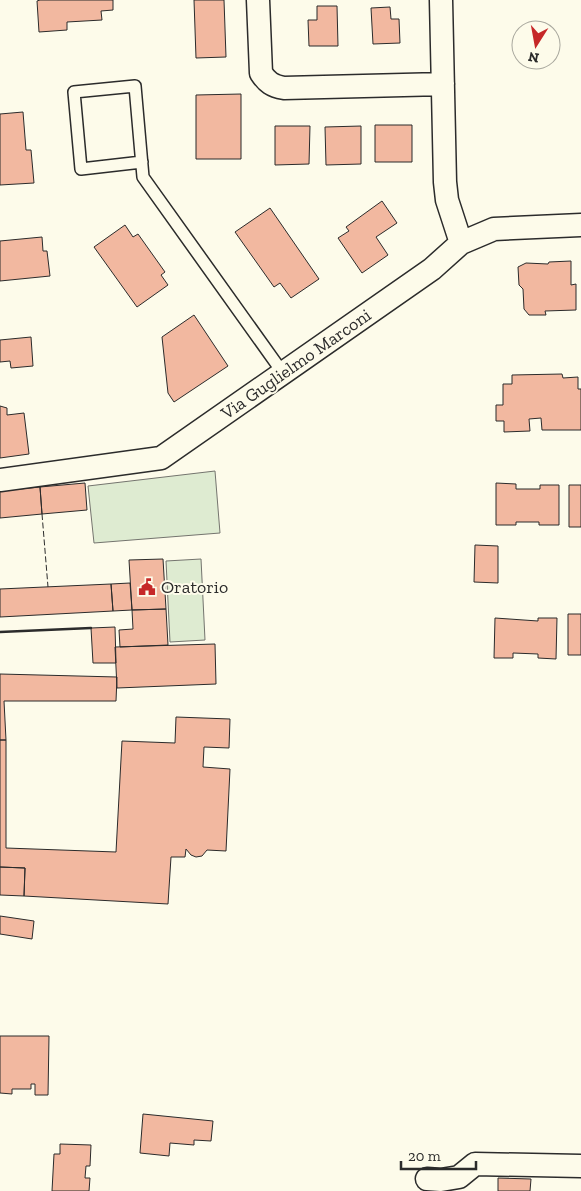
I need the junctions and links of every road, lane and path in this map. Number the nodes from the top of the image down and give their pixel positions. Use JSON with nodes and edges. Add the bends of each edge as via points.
{"nodes":[{"id":1,"x":258,"y":0,"type":"edge"},
{"id":2,"x":441,"y":0,"type":"edge"},
{"id":3,"x":443,"y":84,"type":"junction"},
{"id":4,"x":142,"y":162,"type":"junction"},
{"id":5,"x":581,"y":225,"type":"edge"},
{"id":6,"x":461,"y":243,"type":"junction"},
{"id":7,"x":283,"y":373,"type":"junction"},
{"id":8,"x":0,"y":480,"type":"edge"},
{"id":9,"x":581,"y":1166,"type":"edge"},
{"id":10,"x":426,"y":1179,"type":"dead end"}],
"edges":[{"from":1,"to":3,"type":"street","via":[[261,73],[274,87]]},
{"from":2,"to":3,"type":"street"},
{"from":3,"to":6,"type":"street","via":[[447,200]]},
{"from":4,"to":4,"type":"lane","via":[[135,86],[74,92],[81,169]]},
{"from":4,"to":7,"type":"lane","via":[[143,177]]},
{"from":5,"to":6,"type":"street","name":"Via Guglielmo Marconi","via":[[494,229]]},
{"from":6,"to":7,"type":"street","name":"Via Guglielmo Marconi","via":[[432,269]]},
{"from":7,"to":8,"type":"street","name":"Via Guglielmo Marconi","via":[[162,458]]},
{"from":9,"to":10,"type":"street","via":[[475,1164],[459,1178]]}]}
